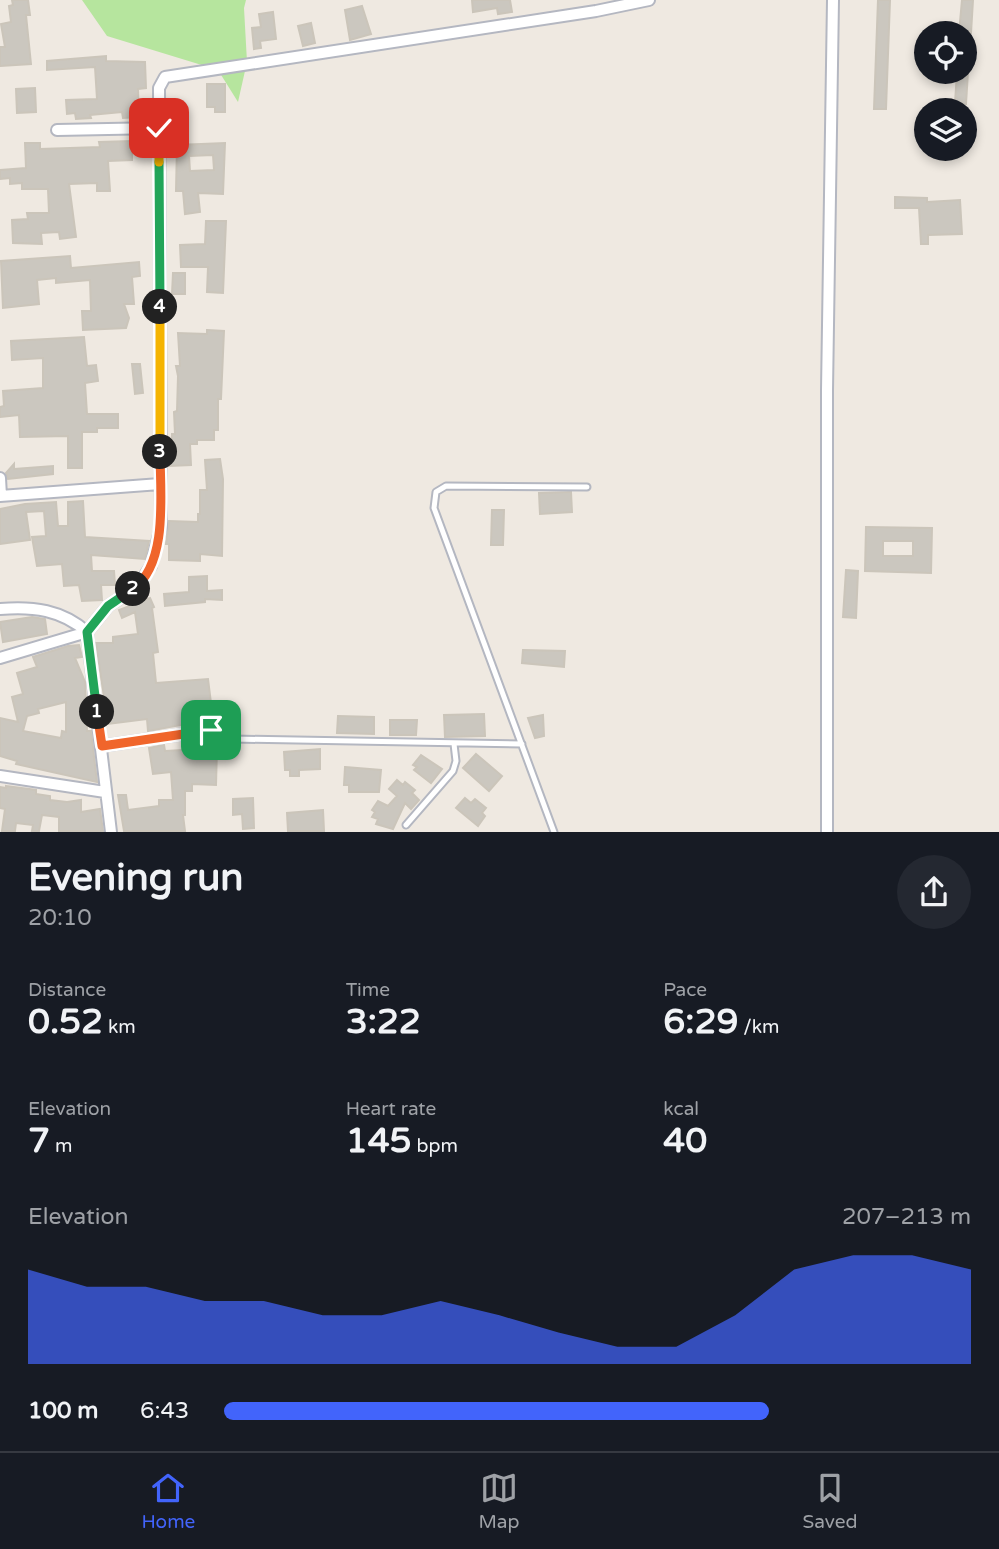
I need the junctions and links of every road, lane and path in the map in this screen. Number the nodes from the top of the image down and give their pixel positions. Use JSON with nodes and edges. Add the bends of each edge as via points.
{"nodes":[{"id":1,"x":649,"y":0,"type":"edge"},
{"id":2,"x":833,"y":0,"type":"edge"},
{"id":3,"x":159,"y":128,"type":"junction"},
{"id":4,"x":57,"y":130,"type":"dead end"},
{"id":5,"x":0,"y":478,"type":"edge"},
{"id":6,"x":160,"y":484,"type":"junction"},
{"id":7,"x":587,"y":487,"type":"dead end"},
{"id":8,"x":1,"y":496,"type":"edge"},
{"id":9,"x":0,"y":608,"type":"edge"},
{"id":10,"x":87,"y":632,"type":"junction"},
{"id":11,"x":0,"y":658,"type":"edge"},
{"id":12,"x":211,"y":730,"type":"dead end"},
{"id":13,"x":233,"y":739,"type":"dead end"},
{"id":14,"x":454,"y":744,"type":"junction"},
{"id":15,"x":522,"y":744,"type":"junction"},
{"id":16,"x":102,"y":746,"type":"junction"},
{"id":17,"x":0,"y":776,"type":"edge"},
{"id":18,"x":105,"y":792,"type":"junction"},
{"id":19,"x":406,"y":825,"type":"dead end"},
{"id":20,"x":111,"y":831,"type":"edge"},
{"id":21,"x":554,"y":831,"type":"edge"},
{"id":22,"x":827,"y":831,"type":"edge"}],
"edges":[{"from":1,"to":3,"type":"street","via":[[165,77],[159,88]]},
{"from":2,"to":22,"type":"street"},
{"from":3,"to":4,"type":"street"},
{"from":3,"to":6,"type":"street"},
{"from":5,"to":8,"type":"street"},
{"from":6,"to":8,"type":"street"},
{"from":6,"to":10,"type":"street","via":[[161,527],[151,566],[138,586],[108,606]]},
{"from":7,"to":15,"type":"lane","via":[[446,486],[436,492],[434,508]]},
{"from":9,"to":10,"type":"street","via":[[36,608],[60,614]]},
{"from":10,"to":11,"type":"street"},
{"from":10,"to":16,"type":"street"},
{"from":12,"to":16,"type":"street"},
{"from":13,"to":14,"type":"lane"},
{"from":14,"to":15,"type":"lane"},
{"from":14,"to":19,"type":"lane","via":[[453,771]]},
{"from":15,"to":21,"type":"lane"},
{"from":16,"to":18,"type":"street"},
{"from":17,"to":18,"type":"street"},
{"from":18,"to":20,"type":"street"}]}
